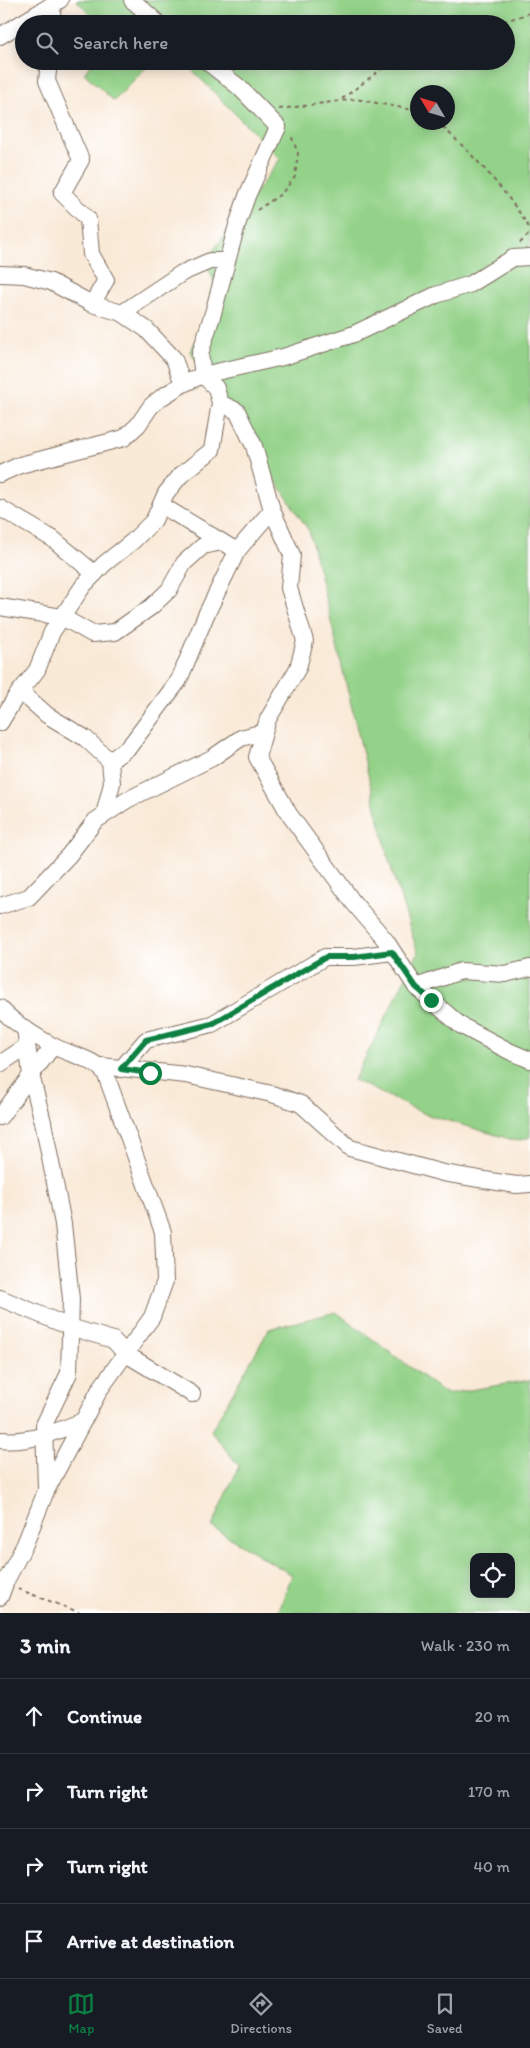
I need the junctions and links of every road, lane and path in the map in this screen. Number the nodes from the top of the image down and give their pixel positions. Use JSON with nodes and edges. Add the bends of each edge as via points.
{"nodes":[{"id":1,"x":132,"y":0,"type":"edge"},
{"id":2,"x":56,"y":2,"type":"edge"},
{"id":3,"x":530,"y":13,"type":"edge"},
{"id":4,"x":35,"y":15,"type":"edge"},
{"id":5,"x":53,"y":15,"type":"edge"},
{"id":6,"x":149,"y":15,"type":"edge"},
{"id":7,"x":515,"y":18,"type":"edge"},
{"id":8,"x":15,"y":27,"type":"edge"},
{"id":9,"x":0,"y":36,"type":"edge"},
{"id":10,"x":48,"y":70,"type":"edge"},
{"id":11,"x":217,"y":70,"type":"edge"},
{"id":12,"x":380,"y":70,"type":"edge"},
{"id":13,"x":340,"y":100,"type":"junction"},
{"id":14,"x":410,"y":109,"type":"edge"},
{"id":15,"x":264,"y":112,"type":"junction"},
{"id":16,"x":278,"y":127,"type":"junction"},
{"id":17,"x":446,"y":130,"type":"edge"},
{"id":18,"x":255,"y":211,"type":"dead end"},
{"id":19,"x":530,"y":229,"type":"edge"},
{"id":20,"x":530,"y":257,"type":"edge"},
{"id":21,"x":226,"y":261,"type":"junction"},
{"id":22,"x":0,"y":274,"type":"edge"},
{"id":23,"x":92,"y":304,"type":"junction"},
{"id":24,"x":122,"y":313,"type":"junction"},
{"id":25,"x":204,"y":375,"type":"junction"},
{"id":26,"x":183,"y":384,"type":"junction"},
{"id":27,"x":220,"y":403,"type":"junction"},
{"id":28,"x":0,"y":474,"type":"edge"},
{"id":29,"x":160,"y":505,"type":"junction"},
{"id":30,"x":0,"y":508,"type":"edge"},
{"id":31,"x":272,"y":510,"type":"junction"},
{"id":32,"x":222,"y":542,"type":"junction"},
{"id":33,"x":237,"y":551,"type":"junction"},
{"id":34,"x":95,"y":574,"type":"junction"},
{"id":35,"x":0,"y":607,"type":"edge"},
{"id":36,"x":62,"y":617,"type":"junction"},
{"id":37,"x":20,"y":691,"type":"junction"},
{"id":38,"x":0,"y":723,"type":"edge"},
{"id":39,"x":264,"y":732,"type":"junction"},
{"id":40,"x":110,"y":762,"type":"junction"},
{"id":41,"x":104,"y":815,"type":"junction"},
{"id":42,"x":0,"y":906,"type":"edge"},
{"id":43,"x":392,"y":952,"type":"junction"},
{"id":44,"x":530,"y":968,"type":"edge"},
{"id":45,"x":416,"y":987,"type":"junction"},
{"id":46,"x":0,"y":1008,"type":"edge"},
{"id":47,"x":25,"y":1028,"type":"junction"},
{"id":48,"x":28,"y":1046,"type":"junction"},
{"id":49,"x":53,"y":1046,"type":"junction"},
{"id":50,"x":530,"y":1060,"type":"edge"},
{"id":51,"x":0,"y":1064,"type":"edge"},
{"id":52,"x":101,"y":1066,"type":"junction"},
{"id":53,"x":121,"y":1069,"type":"junction"},
{"id":54,"x":31,"y":1075,"type":"junction"},
{"id":55,"x":0,"y":1117,"type":"edge"},
{"id":56,"x":530,"y":1184,"type":"edge"},
{"id":57,"x":0,"y":1298,"type":"edge"},
{"id":58,"x":70,"y":1327,"type":"junction"},
{"id":59,"x":126,"y":1354,"type":"junction"},
{"id":60,"x":192,"y":1394,"type":"dead end"},
{"id":61,"x":83,"y":1421,"type":"junction"},
{"id":62,"x":44,"y":1436,"type":"junction"},
{"id":63,"x":0,"y":1440,"type":"edge"},
{"id":64,"x":46,"y":1490,"type":"junction"},
{"id":65,"x":2,"y":1579,"type":"edge"},
{"id":66,"x":0,"y":1597,"type":"edge"},
{"id":67,"x":81,"y":1613,"type":"edge"}],
"edges":[{"from":1,"to":6,"type":"street"},
{"from":2,"to":4,"type":"street"},
{"from":2,"to":5,"type":"street"},
{"from":3,"to":7,"type":"path"},
{"from":8,"to":9,"type":"street"},
{"from":10,"to":23,"type":"street","via":[[47,81],[82,160],[62,193],[88,219],[91,254],[106,280]]},
{"from":11,"to":15,"type":"street"},
{"from":12,"to":13,"type":"path"},
{"from":13,"to":14,"type":"path","via":[[356,99]]},
{"from":13,"to":15,"type":"path"},
{"from":15,"to":16,"type":"street"},
{"from":16,"to":18,"type":"path","via":[[292,138],[298,153],[295,177],[281,194]]},
{"from":16,"to":21,"type":"street","via":[[247,196]]},
{"from":17,"to":19,"type":"path","via":[[515,204]]},
{"from":20,"to":25,"type":"street","via":[[513,258],[471,284],[436,295],[354,334],[283,357]]},
{"from":21,"to":24,"type":"street","via":[[210,261],[182,273]]},
{"from":21,"to":25,"type":"street","via":[[200,354]]},
{"from":22,"to":23,"type":"street","via":[[24,275],[51,282]]},
{"from":23,"to":24,"type":"street"},
{"from":24,"to":26,"type":"street","via":[[146,329],[174,359]]},
{"from":25,"to":26,"type":"street"},
{"from":25,"to":27,"type":"street","via":[[216,388]]},
{"from":26,"to":28,"type":"street","via":[[151,406],[124,438],[20,465]]},
{"from":27,"to":29,"type":"street","via":[[212,450],[180,475]]},
{"from":27,"to":31,"type":"street","via":[[237,411],[254,446]]},
{"from":29,"to":32,"type":"street"},
{"from":29,"to":34,"type":"street","via":[[154,520]]},
{"from":30,"to":34,"type":"street","via":[[53,538]]},
{"from":31,"to":33,"type":"street"},
{"from":31,"to":39,"type":"street","via":[[292,555],[289,588],[305,641],[298,668],[268,719]]},
{"from":32,"to":33,"type":"street"},
{"from":32,"to":36,"type":"street","via":[[203,546],[184,563],[169,590],[115,632],[92,634]]},
{"from":33,"to":40,"type":"street","via":[[179,680],[129,747]]},
{"from":34,"to":36,"type":"street"},
{"from":35,"to":36,"type":"street"},
{"from":36,"to":37,"type":"street","via":[[52,632],[37,670]]},
{"from":37,"to":38,"type":"street"},
{"from":37,"to":40,"type":"street","via":[[47,716],[85,738]]},
{"from":39,"to":41,"type":"street","via":[[241,738],[212,758],[127,800]]},
{"from":39,"to":43,"type":"street","via":[[257,757],[289,814]]},
{"from":40,"to":41,"type":"street","via":[[112,783]]},
{"from":41,"to":42,"type":"street","via":[[94,821],[69,855],[29,897]]},
{"from":43,"to":45,"type":"street"},
{"from":43,"to":53,"type":"street","via":[[326,957],[212,1024],[146,1040]]},
{"from":44,"to":45,"type":"street","via":[[505,974],[461,971]]},
{"from":45,"to":50,"type":"street","via":[[460,1025]]},
{"from":46,"to":47,"type":"street"},
{"from":47,"to":48,"type":"street"},
{"from":47,"to":49,"type":"street"},
{"from":48,"to":51,"type":"street"},
{"from":48,"to":54,"type":"street"},
{"from":49,"to":52,"type":"street"},
{"from":49,"to":54,"type":"street"},
{"from":52,"to":53,"type":"street"},
{"from":52,"to":59,"type":"street","via":[[163,1232],[165,1281],[152,1317]]},
{"from":53,"to":56,"type":"street","via":[[186,1075],[272,1094],[301,1104],[350,1148],[443,1173],[516,1186]]},
{"from":54,"to":55,"type":"street"},
{"from":54,"to":58,"type":"street","via":[[63,1224],[71,1299]]},
{"from":57,"to":58,"type":"street"},
{"from":58,"to":59,"type":"street","via":[[113,1340]]},
{"from":58,"to":62,"type":"street","via":[[69,1373],[44,1425]]},
{"from":59,"to":60,"type":"street"},
{"from":59,"to":61,"type":"street","via":[[100,1389]]},
{"from":61,"to":62,"type":"street"},
{"from":61,"to":64,"type":"street"},
{"from":62,"to":63,"type":"street"},
{"from":62,"to":64,"type":"street"},
{"from":64,"to":65,"type":"street","via":[[25,1544]]},
{"from":65,"to":66,"type":"street"},
{"from":65,"to":67,"type":"path","via":[[25,1593]]}]}
